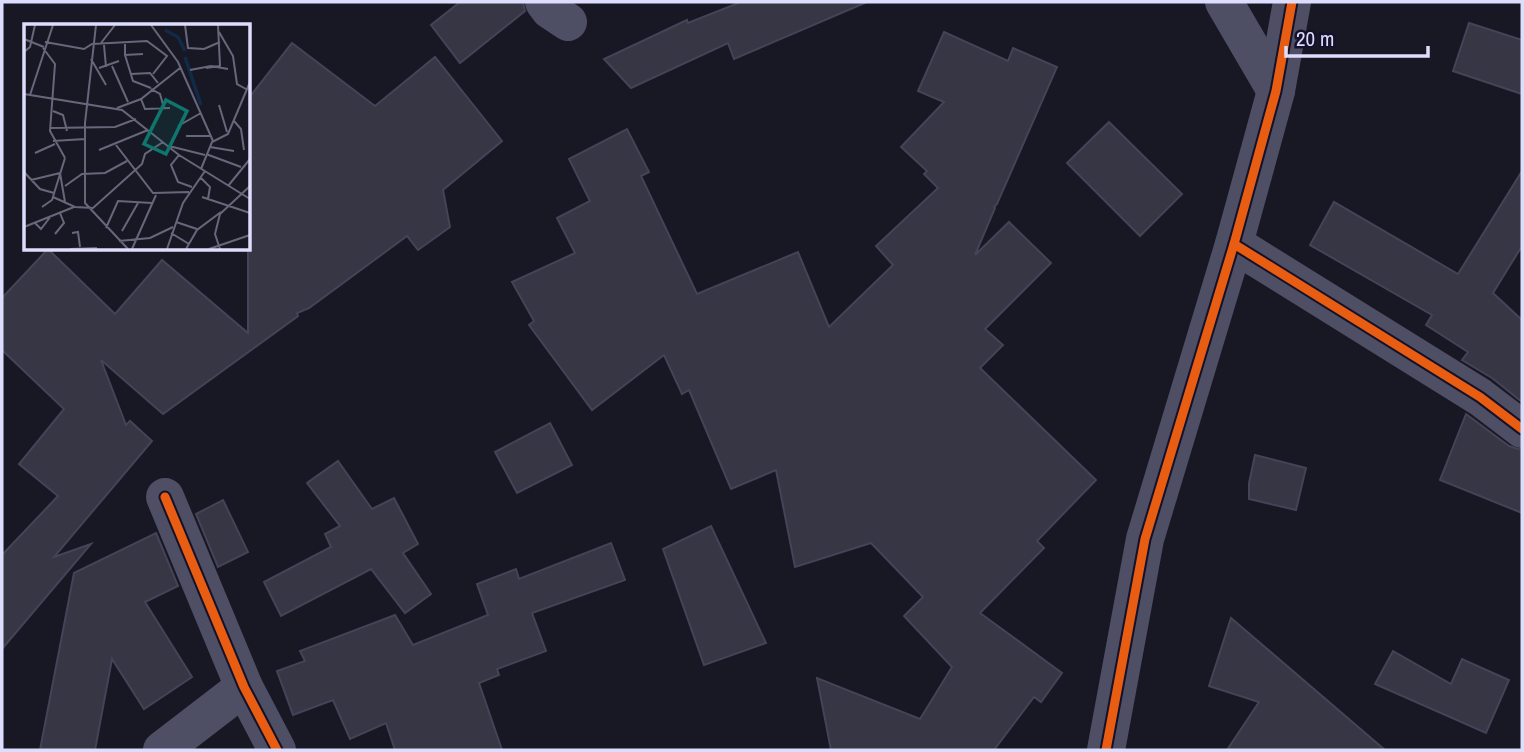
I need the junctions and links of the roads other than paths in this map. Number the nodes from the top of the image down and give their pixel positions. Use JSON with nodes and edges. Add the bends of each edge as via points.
{"nodes":[{"id":1,"x":1224,"y":2,"type":"edge"},
{"id":2,"x":1292,"y":2,"type":"edge"},
{"id":3,"x":1276,"y":91,"type":"junction"},
{"id":4,"x":1234,"y":244,"type":"junction"},
{"id":5,"x":1522,"y":429,"type":"edge"},
{"id":6,"x":165,"y":497,"type":"dead end"},
{"id":7,"x":244,"y":687,"type":"junction"},
{"id":8,"x":162,"y":750,"type":"edge"},
{"id":9,"x":277,"y":750,"type":"edge"},
{"id":10,"x":1106,"y":750,"type":"edge"}],
"edges":[{"from":1,"to":3,"type":"street"},
{"from":2,"to":3,"type":"street"},
{"from":3,"to":4,"type":"street"},
{"from":4,"to":5,"type":"street","via":[[1480,397]]},
{"from":4,"to":10,"type":"street","via":[[1144,539]]},
{"from":6,"to":7,"type":"street"},
{"from":7,"to":8,"type":"street"},
{"from":7,"to":9,"type":"street"}]}
